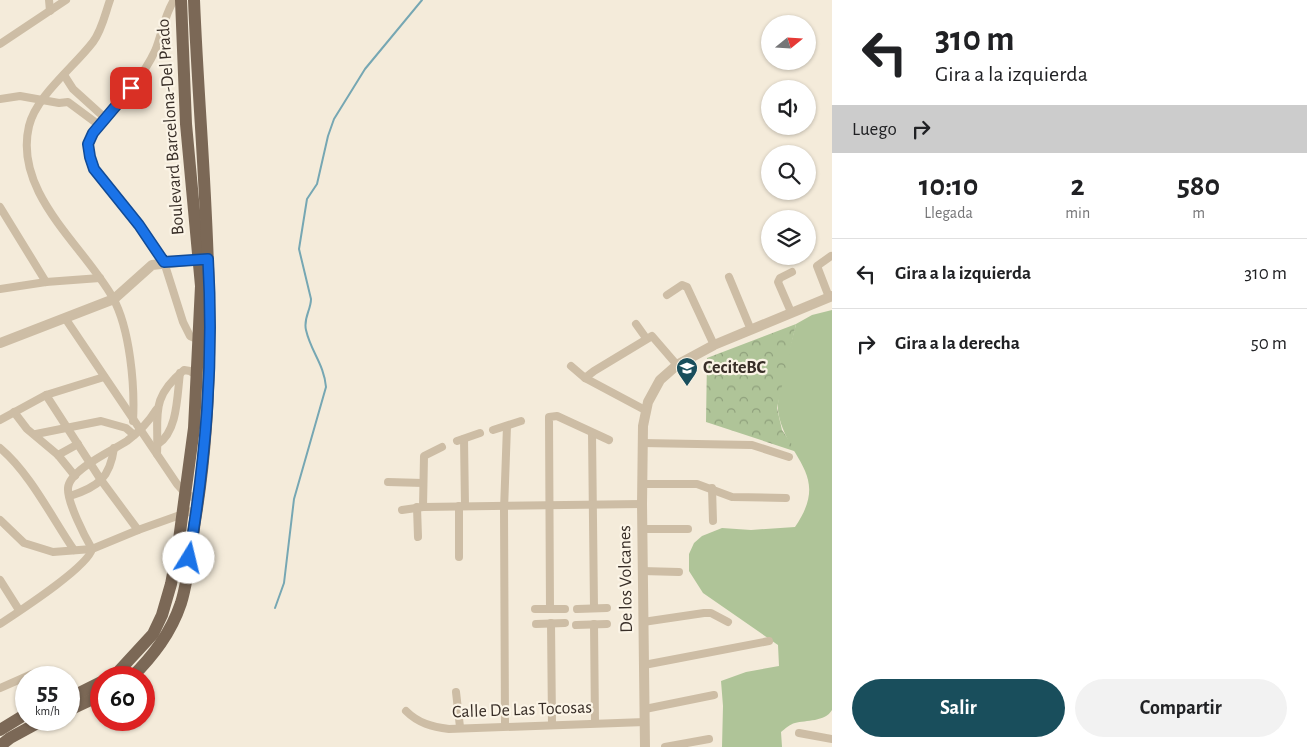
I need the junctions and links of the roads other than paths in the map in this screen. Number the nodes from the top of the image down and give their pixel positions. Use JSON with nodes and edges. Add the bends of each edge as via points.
{"nodes":[{"id":1,"x":49,"y":0,"type":"edge"},
{"id":2,"x":66,"y":0,"type":"edge"},
{"id":3,"x":110,"y":0,"type":"edge"},
{"id":4,"x":174,"y":0,"type":"edge"},
{"id":5,"x":181,"y":0,"type":"edge"},
{"id":6,"x":194,"y":0,"type":"edge"},
{"id":7,"x":50,"y":11,"type":"junction"},
{"id":8,"x":167,"y":12,"type":"junction"},
{"id":9,"x":182,"y":13,"type":"junction"},
{"id":10,"x":0,"y":44,"type":"edge"},
{"id":11,"x":64,"y":75,"type":"junction"},
{"id":12,"x":0,"y":98,"type":"edge"},
{"id":13,"x":43,"y":101,"type":"junction"},
{"id":14,"x":105,"y":118,"type":"junction"},
{"id":15,"x":100,"y":126,"type":"junction"},
{"id":16,"x":0,"y":207,"type":"edge"},
{"id":17,"x":831,"y":256,"type":"edge"},
{"id":18,"x":203,"y":259,"type":"junction"},
{"id":19,"x":164,"y":262,"type":"junction"},
{"id":20,"x":792,"y":272,"type":"dead end"},
{"id":21,"x":729,"y":277,"type":"dead end"},
{"id":22,"x":100,"y":278,"type":"junction"},
{"id":23,"x":46,"y":282,"type":"junction"},
{"id":24,"x":0,"y":289,"type":"edge"},
{"id":25,"x":667,"y":295,"type":"dead end"},
{"id":26,"x":831,"y":297,"type":"edge"},
{"id":27,"x":114,"y":299,"type":"junction"},
{"id":28,"x":791,"y":312,"type":"junction"},
{"id":29,"x":65,"y":318,"type":"junction"},
{"id":30,"x":636,"y":324,"type":"dead end"},
{"id":31,"x":751,"y":330,"type":"junction"},
{"id":32,"x":649,"y":337,"type":"junction"},
{"id":33,"x":199,"y":340,"type":"junction"},
{"id":34,"x":0,"y":343,"type":"edge"},
{"id":35,"x":714,"y":345,"type":"junction"},
{"id":36,"x":676,"y":365,"type":"junction"},
{"id":37,"x":572,"y":366,"type":"dead end"},
{"id":38,"x":180,"y":372,"type":"junction"},
{"id":39,"x":198,"y":376,"type":"junction"},
{"id":40,"x":104,"y":377,"type":"junction"},
{"id":41,"x":585,"y":378,"type":"junction"},
{"id":42,"x":46,"y":395,"type":"junction"},
{"id":43,"x":156,"y":410,"type":"junction"},
{"id":44,"x":645,"y":410,"type":"junction"},
{"id":45,"x":14,"y":412,"type":"junction"},
{"id":46,"x":0,"y":420,"type":"edge"},
{"id":47,"x":133,"y":421,"type":"junction"},
{"id":48,"x":521,"y":421,"type":"dead end"},
{"id":49,"x":507,"y":426,"type":"junction"},
{"id":50,"x":69,"y":429,"type":"junction"},
{"id":51,"x":493,"y":430,"type":"dead end"},
{"id":52,"x":137,"y":433,"type":"junction"},
{"id":53,"x":480,"y":433,"type":"dead end"},
{"id":54,"x":592,"y":433,"type":"junction"},
{"id":55,"x":36,"y":434,"type":"junction"},
{"id":56,"x":609,"y":440,"type":"dead end"},
{"id":57,"x":642,"y":443,"type":"junction"},
{"id":58,"x":78,"y":444,"type":"junction"},
{"id":59,"x":158,"y":444,"type":"junction"},
{"id":60,"x":442,"y":447,"type":"dead end"},
{"id":61,"x":0,"y":448,"type":"edge"},
{"id":62,"x":114,"y":448,"type":"junction"},
{"id":63,"x":157,"y":454,"type":"junction"},
{"id":64,"x":58,"y":455,"type":"junction"},
{"id":65,"x":789,"y":457,"type":"dead end"},
{"id":66,"x":90,"y":463,"type":"junction"},
{"id":67,"x":75,"y":476,"type":"junction"},
{"id":68,"x":101,"y":480,"type":"junction"},
{"id":69,"x":388,"y":482,"type":"dead end"},
{"id":70,"x":423,"y":483,"type":"junction"},
{"id":71,"x":642,"y":484,"type":"junction"},
{"id":72,"x":712,"y":488,"type":"junction"},
{"id":73,"x":186,"y":494,"type":"junction"},
{"id":74,"x":70,"y":496,"type":"junction"},
{"id":75,"x":786,"y":498,"type":"dead end"},
{"id":76,"x":592,"y":504,"type":"junction"},
{"id":77,"x":642,"y":504,"type":"junction"},
{"id":78,"x":198,"y":505,"type":"junction"},
{"id":79,"x":549,"y":505,"type":"junction"},
{"id":80,"x":462,"y":506,"type":"junction"},
{"id":81,"x":505,"y":506,"type":"junction"},
{"id":82,"x":420,"y":507,"type":"junction"},
{"id":83,"x":402,"y":510,"type":"dead end"},
{"id":84,"x":183,"y":514,"type":"junction"},
{"id":85,"x":0,"y":520,"type":"edge"},
{"id":86,"x":713,"y":521,"type":"dead end"},
{"id":87,"x":642,"y":529,"type":"junction"},
{"id":88,"x":688,"y":529,"type":"dead end"},
{"id":89,"x":138,"y":530,"type":"junction"},
{"id":90,"x":418,"y":537,"type":"dead end"},
{"id":91,"x":92,"y":549,"type":"junction"},
{"id":92,"x":74,"y":550,"type":"junction"},
{"id":93,"x":459,"y":557,"type":"dead end"},
{"id":94,"x":642,"y":571,"type":"junction"},
{"id":95,"x":679,"y":572,"type":"dead end"},
{"id":96,"x":0,"y":580,"type":"edge"},
{"id":97,"x":534,"y":608,"type":"dead end"},
{"id":98,"x":594,"y":608,"type":"junction"},
{"id":99,"x":607,"y":608,"type":"dead end"},
{"id":100,"x":550,"y":609,"type":"junction"},
{"id":101,"x":577,"y":609,"type":"dead end"},
{"id":102,"x":19,"y":610,"type":"junction"},
{"id":103,"x":566,"y":610,"type":"dead end"},
{"id":104,"x":643,"y":622,"type":"junction"},
{"id":105,"x":728,"y":622,"type":"dead end"},
{"id":106,"x":551,"y":623,"type":"junction"},
{"id":107,"x":565,"y":623,"type":"dead end"},
{"id":108,"x":0,"y":624,"type":"edge"},
{"id":109,"x":536,"y":624,"type":"dead end"},
{"id":110,"x":594,"y":624,"type":"junction"},
{"id":111,"x":607,"y":624,"type":"dead end"},
{"id":112,"x":576,"y":625,"type":"dead end"},
{"id":113,"x":769,"y":641,"type":"dead end"},
{"id":114,"x":644,"y":665,"type":"junction"},
{"id":115,"x":124,"y":666,"type":"edge"},
{"id":116,"x":143,"y":666,"type":"edge"},
{"id":117,"x":15,"y":681,"type":"edge"},
{"id":118,"x":0,"y":688,"type":"edge"},
{"id":119,"x":456,"y":692,"type":"dead end"},
{"id":120,"x":714,"y":695,"type":"dead end"},
{"id":121,"x":645,"y":709,"type":"junction"},
{"id":122,"x":406,"y":711,"type":"dead end"},
{"id":123,"x":15,"y":721,"type":"edge"},
{"id":124,"x":645,"y":722,"type":"junction"},
{"id":125,"x":595,"y":723,"type":"junction"},
{"id":126,"x":552,"y":724,"type":"junction"},
{"id":127,"x":505,"y":725,"type":"junction"},
{"id":128,"x":460,"y":727,"type":"junction"},
{"id":129,"x":0,"y":730,"type":"edge"},
{"id":130,"x":22,"y":731,"type":"edge"},
{"id":131,"x":798,"y":733,"type":"dead end"},
{"id":132,"x":709,"y":739,"type":"dead end"},
{"id":133,"x":832,"y":739,"type":"edge"},
{"id":134,"x":0,"y":746,"type":"edge"},
{"id":135,"x":645,"y":747,"type":"edge"},
{"id":136,"x":665,"y":747,"type":"edge"}],
"edges":[{"from":1,"to":7,"type":"street"},
{"from":2,"to":7,"type":"street"},
{"from":3,"to":11,"type":"street","via":[[94,41]]},
{"from":4,"to":8,"type":"street"},
{"from":5,"to":9,"type":"main road","name":"Boulevard Barcelona-Del Prado"},
{"from":6,"to":18,"type":"main road","name":"Boulevard Barcelona-Del Prado"},
{"from":7,"to":10,"type":"street"},
{"from":8,"to":9,"type":"street"},
{"from":8,"to":14,"type":"street","via":[[148,64]]},
{"from":9,"to":18,"type":"main road","name":"Boulevard Barcelona-Del Prado","via":[[186,124]]},
{"from":11,"to":13,"type":"street"},
{"from":11,"to":14,"type":"street","via":[[73,89]]},
{"from":12,"to":13,"type":"street","via":[[20,96]]},
{"from":13,"to":15,"type":"street","via":[[68,102]]},
{"from":13,"to":22,"type":"street","via":[[33,113],[27,141],[32,177],[49,211]]},
{"from":14,"to":15,"type":"street"},
{"from":15,"to":19,"type":"street","via":[[88,144],[94,169]]},
{"from":16,"to":23,"type":"street"},
{"from":17,"to":26,"type":"street","via":[[817,266]]},
{"from":18,"to":19,"type":"street"},
{"from":18,"to":33,"type":"main road","name":"Boulevard Barcelona-Del Prado"},
{"from":18,"to":78,"type":"main road","name":"Boulevard Barcelona-Del Prado","via":[[210,377]]},
{"from":19,"to":27,"type":"street","via":[[146,269]]},
{"from":19,"to":33,"type":"street","via":[[183,322],[190,336]]},
{"from":20,"to":28,"type":"street","via":[[778,282]]},
{"from":21,"to":31,"type":"street"},
{"from":22,"to":23,"type":"street"},
{"from":22,"to":27,"type":"street"},
{"from":23,"to":24,"type":"street"},
{"from":25,"to":35,"type":"street","via":[[682,285],[687,287]]},
{"from":26,"to":28,"type":"street"},
{"from":27,"to":29,"type":"street"},
{"from":27,"to":47,"type":"street","via":[[127,340],[134,390]]},
{"from":28,"to":31,"type":"street"},
{"from":29,"to":34,"type":"street"},
{"from":29,"to":40,"type":"street"},
{"from":30,"to":32,"type":"street"},
{"from":31,"to":35,"type":"street"},
{"from":32,"to":36,"type":"street"},
{"from":32,"to":41,"type":"street"},
{"from":33,"to":39,"type":"main road","name":"Boulevard Barcelona-Del Prado"},
{"from":35,"to":36,"type":"street"},
{"from":36,"to":44,"type":"street","via":[[660,380]]},
{"from":37,"to":41,"type":"street"},
{"from":38,"to":39,"type":"street","via":[[187,369]]},
{"from":38,"to":43,"type":"street","via":[[168,385]]},
{"from":38,"to":59,"type":"street","via":[[172,423],[165,439]]},
{"from":39,"to":73,"type":"main road","name":"Boulevard Barcelona-Del Prado"},
{"from":40,"to":42,"type":"street"},
{"from":40,"to":47,"type":"street"},
{"from":41,"to":44,"type":"street"},
{"from":42,"to":45,"type":"street"},
{"from":42,"to":50,"type":"street"},
{"from":43,"to":52,"type":"street"},
{"from":43,"to":59,"type":"street"},
{"from":44,"to":57,"type":"street","name":"De los Volcanes"},
{"from":45,"to":46,"type":"street"},
{"from":45,"to":55,"type":"street"},
{"from":47,"to":52,"type":"street"},
{"from":48,"to":49,"type":"street"},
{"from":49,"to":51,"type":"street"},
{"from":49,"to":81,"type":"street"},
{"from":50,"to":52,"type":"street","via":[[101,421]]},
{"from":50,"to":55,"type":"street"},
{"from":50,"to":58,"type":"street"},
{"from":52,"to":62,"type":"street"},
{"from":52,"to":63,"type":"street"},
{"from":53,"to":80,"type":"street","via":[[461,440]]},
{"from":54,"to":56,"type":"street"},
{"from":54,"to":76,"type":"street"},
{"from":54,"to":79,"type":"street","via":[[557,416],[553,415],[548,420]]},
{"from":55,"to":64,"type":"street"},
{"from":57,"to":65,"type":"street","via":[[752,445]]},
{"from":57,"to":71,"type":"street","name":"De los Volcanes"},
{"from":58,"to":64,"type":"street"},
{"from":58,"to":66,"type":"street"},
{"from":59,"to":63,"type":"street"},
{"from":60,"to":70,"type":"street","via":[[424,456]]},
{"from":61,"to":92,"type":"street","via":[[25,476]]},
{"from":62,"to":66,"type":"street"},
{"from":62,"to":68,"type":"street","via":[[110,469]]},
{"from":63,"to":73,"type":"street"},
{"from":64,"to":67,"type":"street"},
{"from":66,"to":67,"type":"street"},
{"from":66,"to":68,"type":"street"},
{"from":67,"to":74,"type":"street","via":[[68,487]]},
{"from":68,"to":74,"type":"street"},
{"from":68,"to":89,"type":"street"},
{"from":69,"to":70,"type":"street"},
{"from":70,"to":82,"type":"street"},
{"from":71,"to":72,"type":"street","via":[[698,484]]},
{"from":71,"to":77,"type":"street","name":"De los Volcanes"},
{"from":72,"to":75,"type":"street","via":[[732,496]]},
{"from":72,"to":86,"type":"street"},
{"from":73,"to":78,"type":"street"},
{"from":73,"to":84,"type":"main road","name":"Boulevard Barcelona-Del Prado"},
{"from":74,"to":91,"type":"street","via":[[84,537]]},
{"from":76,"to":77,"type":"street"},
{"from":76,"to":79,"type":"street"},
{"from":76,"to":98,"type":"street"},
{"from":77,"to":87,"type":"street","name":"De los Volcanes"},
{"from":78,"to":84,"type":"street"},
{"from":78,"to":116,"type":"main road","name":"Boulevard Barcelona-Del Prado","via":[[181,602],[161,644]]},
{"from":79,"to":81,"type":"street"},
{"from":79,"to":100,"type":"street"},
{"from":80,"to":81,"type":"street"},
{"from":80,"to":82,"type":"street"},
{"from":80,"to":93,"type":"street"},
{"from":81,"to":127,"type":"street"},
{"from":82,"to":83,"type":"street"},
{"from":82,"to":90,"type":"street"},
{"from":84,"to":89,"type":"street"},
{"from":84,"to":115,"type":"main road","name":"Boulevard Barcelona-Del Prado","via":[[171,584],[162,614],[153,634]]},
{"from":85,"to":92,"type":"street","via":[[24,543],[38,549],[53,552]]},
{"from":87,"to":88,"type":"street"},
{"from":87,"to":94,"type":"street","name":"De los Volcanes"},
{"from":89,"to":91,"type":"street"},
{"from":91,"to":92,"type":"street"},
{"from":91,"to":102,"type":"street","via":[[78,568]]},
{"from":94,"to":95,"type":"street"},
{"from":94,"to":104,"type":"street","name":"De los Volcanes"},
{"from":96,"to":102,"type":"street"},
{"from":97,"to":100,"type":"street"},
{"from":98,"to":99,"type":"street"},
{"from":98,"to":101,"type":"street"},
{"from":100,"to":103,"type":"street"},
{"from":102,"to":108,"type":"street"},
{"from":104,"to":105,"type":"street","via":[[711,613]]},
{"from":104,"to":114,"type":"street","name":"De los Volcanes"},
{"from":106,"to":107,"type":"street"},
{"from":106,"to":109,"type":"street"},
{"from":106,"to":126,"type":"street"},
{"from":110,"to":111,"type":"street"},
{"from":110,"to":112,"type":"street"},
{"from":110,"to":125,"type":"street"},
{"from":113,"to":114,"type":"street"},
{"from":114,"to":121,"type":"street","name":"De los Volcanes"},
{"from":117,"to":118,"type":"street"},
{"from":119,"to":128,"type":"street"},
{"from":120,"to":121,"type":"street"},
{"from":121,"to":124,"type":"street","name":"De los Volcanes"},
{"from":122,"to":128,"type":"street","name":"Calle De Las Tocosas","via":[[425,724]]},
{"from":123,"to":129,"type":"main road"},
{"from":124,"to":125,"type":"street","name":"Calle De Las Tocosas"},
{"from":124,"to":135,"type":"street","name":"De los Volcanes"},
{"from":125,"to":126,"type":"street","name":"Calle De Las Tocosas"},
{"from":126,"to":127,"type":"street","name":"Calle De Las Tocosas"},
{"from":127,"to":128,"type":"street","name":"Calle De Las Tocosas"},
{"from":130,"to":134,"type":"main road"},
{"from":131,"to":133,"type":"street"},
{"from":132,"to":136,"type":"street"}]}
